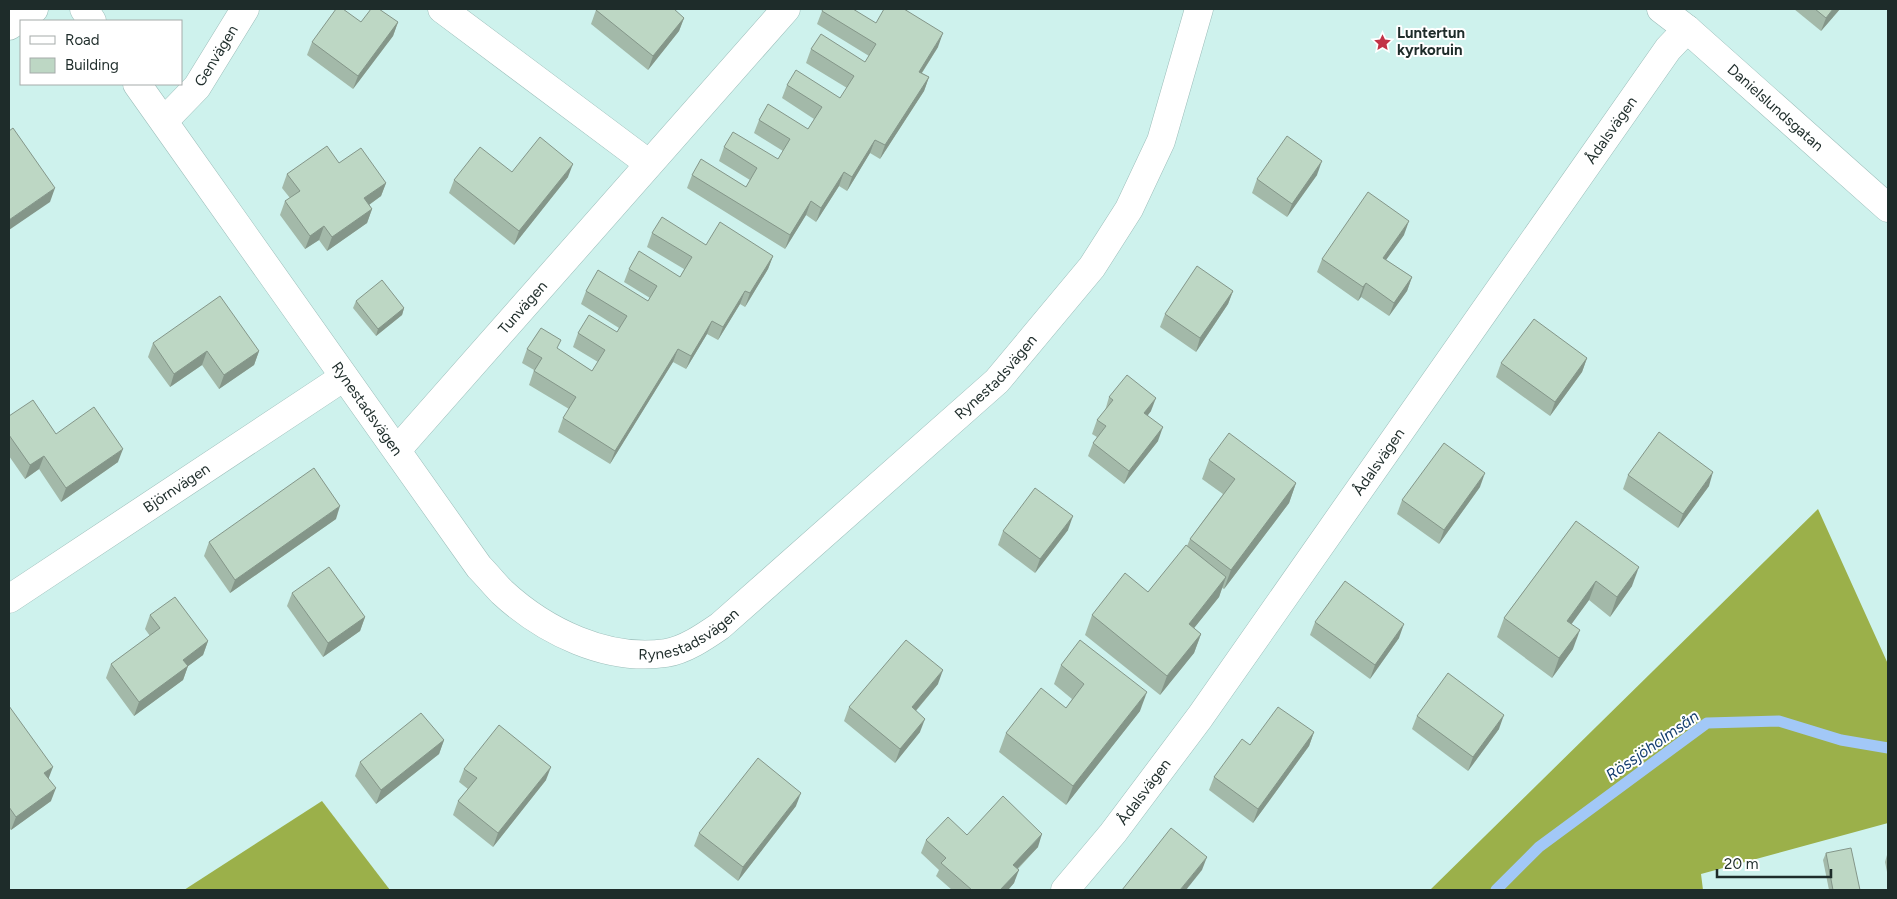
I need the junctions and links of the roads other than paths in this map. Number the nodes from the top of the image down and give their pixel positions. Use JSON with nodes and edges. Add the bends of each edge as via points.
{"nodes":[{"id":1,"x":34,"y":9,"type":"edge"},
{"id":2,"x":84,"y":9,"type":"edge"},
{"id":3,"x":245,"y":9,"type":"edge"},
{"id":4,"x":442,"y":9,"type":"edge"},
{"id":5,"x":786,"y":9,"type":"edge"},
{"id":6,"x":1199,"y":9,"type":"edge"},
{"id":7,"x":1662,"y":9,"type":"edge"},
{"id":8,"x":91,"y":20,"type":"edge"},
{"id":9,"x":9,"y":26,"type":"edge"},
{"id":10,"x":1687,"y":29,"type":"junction"},
{"id":11,"x":138,"y":85,"type":"edge"},
{"id":12,"x":164,"y":121,"type":"junction"},
{"id":13,"x":648,"y":163,"type":"junction"},
{"id":14,"x":1888,"y":208,"type":"edge"},
{"id":15,"x":344,"y":376,"type":"junction"},
{"id":16,"x":397,"y":450,"type":"junction"},
{"id":17,"x":9,"y":599,"type":"edge"},
{"id":18,"x":1065,"y":890,"type":"edge"}],
"edges":[{"from":1,"to":9,"type":"street"},
{"from":2,"to":8,"type":"street"},
{"from":3,"to":12,"type":"street","name":"Genvägen","via":[[197,87]]},
{"from":4,"to":13,"type":"street"},
{"from":5,"to":13,"type":"street","name":"Tunvägen"},
{"from":6,"to":16,"type":"street","name":"Rynestadsvägen","via":[[1161,141],[1129,209],[1092,267],[996,381],[720,626],[687,646],[667,653],[617,652],[593,646],[528,613],[479,567]]},
{"from":7,"to":10,"type":"street","name":"Danielslundsgatan"},
{"from":10,"to":14,"type":"street","name":"Danielslundsgatan"},
{"from":10,"to":18,"type":"street","name":"Ådalsvägen","via":[[1668,49],[1200,717],[1114,833]]},
{"from":11,"to":12,"type":"street","name":"Rynestadsvägen"},
{"from":12,"to":15,"type":"street","name":"Rynestadsvägen"},
{"from":13,"to":16,"type":"street","name":"Tunvägen"},
{"from":15,"to":16,"type":"street","name":"Rynestadsvägen"},
{"from":15,"to":17,"type":"street","name":"Björnvägen"}]}
